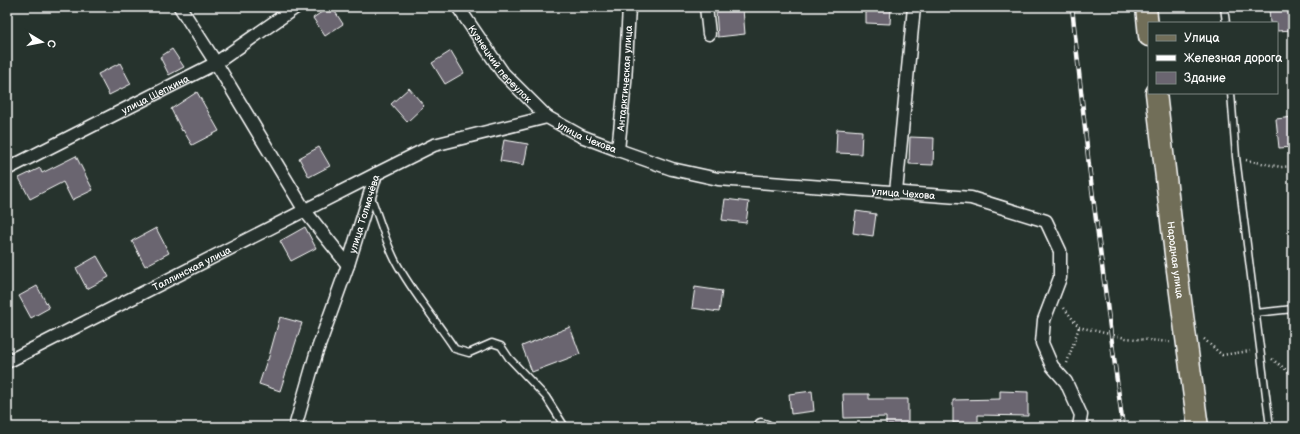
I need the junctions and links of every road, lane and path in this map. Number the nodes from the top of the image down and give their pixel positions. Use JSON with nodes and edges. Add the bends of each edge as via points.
{"nodes":[{"id":1,"x":180,"y":7,"type":"edge"},
{"id":2,"x":296,"y":7,"type":"edge"},
{"id":3,"x":458,"y":7,"type":"edge"},
{"id":4,"x":629,"y":7,"type":"edge"},
{"id":5,"x":706,"y":7,"type":"edge"},
{"id":6,"x":914,"y":7,"type":"edge"},
{"id":7,"x":1146,"y":7,"type":"edge"},
{"id":8,"x":1224,"y":7,"type":"edge"},
{"id":9,"x":1226,"y":22,"type":"edge"},
{"id":10,"x":1148,"y":26,"type":"edge"},
{"id":11,"x":709,"y":34,"type":"dead end"},
{"id":12,"x":216,"y":63,"type":"junction"},
{"id":13,"x":1156,"y":94,"type":"edge"},
{"id":14,"x":1231,"y":94,"type":"edge"},
{"id":15,"x":548,"y":117,"type":"junction"},
{"id":16,"x":618,"y":150,"type":"junction"},
{"id":17,"x":1236,"y":157,"type":"junction"},
{"id":18,"x":1293,"y":166,"type":"edge"},
{"id":19,"x":7,"y":169,"type":"edge"},
{"id":20,"x":376,"y":174,"type":"junction"},
{"id":21,"x":896,"y":192,"type":"junction"},
{"id":22,"x":369,"y":194,"type":"junction"},
{"id":23,"x":305,"y":211,"type":"junction"},
{"id":24,"x":348,"y":265,"type":"junction"},
{"id":25,"x":1054,"y":294,"type":"junction"},
{"id":26,"x":1293,"y":309,"type":"edge"},
{"id":27,"x":1255,"y":313,"type":"junction"},
{"id":28,"x":7,"y":362,"type":"edge"},
{"id":29,"x":1062,"y":378,"type":"junction"},
{"id":30,"x":295,"y":427,"type":"edge"},
{"id":31,"x":565,"y":427,"type":"edge"},
{"id":32,"x":1079,"y":427,"type":"edge"},
{"id":33,"x":1198,"y":427,"type":"edge"},
{"id":34,"x":1270,"y":427,"type":"edge"}],
"edges":[{"from":1,"to":12,"type":"street"},
{"from":2,"to":12,"type":"street","name":"улица Щепкина"},
{"from":3,"to":15,"type":"street","name":"Кузнецкий переулок","via":[[503,73]]},
{"from":4,"to":16,"type":"street","name":"Антарктическая улица"},
{"from":5,"to":11,"type":"street"},
{"from":6,"to":21,"type":"street"},
{"from":7,"to":10,"type":"main road"},
{"from":8,"to":9,"type":"lane"},
{"from":12,"to":19,"type":"street","name":"улица Щепкина"},
{"from":12,"to":23,"type":"street"},
{"from":13,"to":33,"type":"main road","name":"Народная улица"},
{"from":14,"to":17,"type":"lane"},
{"from":15,"to":16,"type":"street","name":"улица Чехова","via":[[581,136]]},
{"from":15,"to":20,"type":"street","name":"улица Толмачёва","via":[[434,145]]},
{"from":16,"to":21,"type":"street","name":"улица Чехова","via":[[672,169],[718,179]]},
{"from":17,"to":18,"type":"path","via":[[1281,167]]},
{"from":17,"to":27,"type":"lane"},
{"from":20,"to":22,"type":"street","name":"улица Толмачёва"},
{"from":20,"to":23,"type":"street","name":"Таллинская улица"},
{"from":21,"to":25,"type":"street","name":"улица Чехова","via":[[971,198],[1046,221],[1060,251],[1060,278]]},
{"from":22,"to":24,"type":"street","name":"улица Толмачёва"},
{"from":22,"to":31,"type":"lane","via":[[395,260],[455,349],[469,353],[492,343],[501,346],[546,397]]},
{"from":23,"to":24,"type":"street"},
{"from":23,"to":28,"type":"street","name":"Таллинская улица"},
{"from":24,"to":30,"type":"street","name":"улица Толмачёва","via":[[316,354]]},
{"from":25,"to":29,"type":"street","name":"улица Чехова","via":[[1044,320],[1042,343],[1052,366]]},
{"from":25,"to":29,"type":"path","via":[[1079,327]]},
{"from":26,"to":27,"type":"lane"},
{"from":27,"to":34,"type":"lane"},
{"from":29,"to":32,"type":"street","name":"улица Чехова","via":[[1081,415]]}]}
